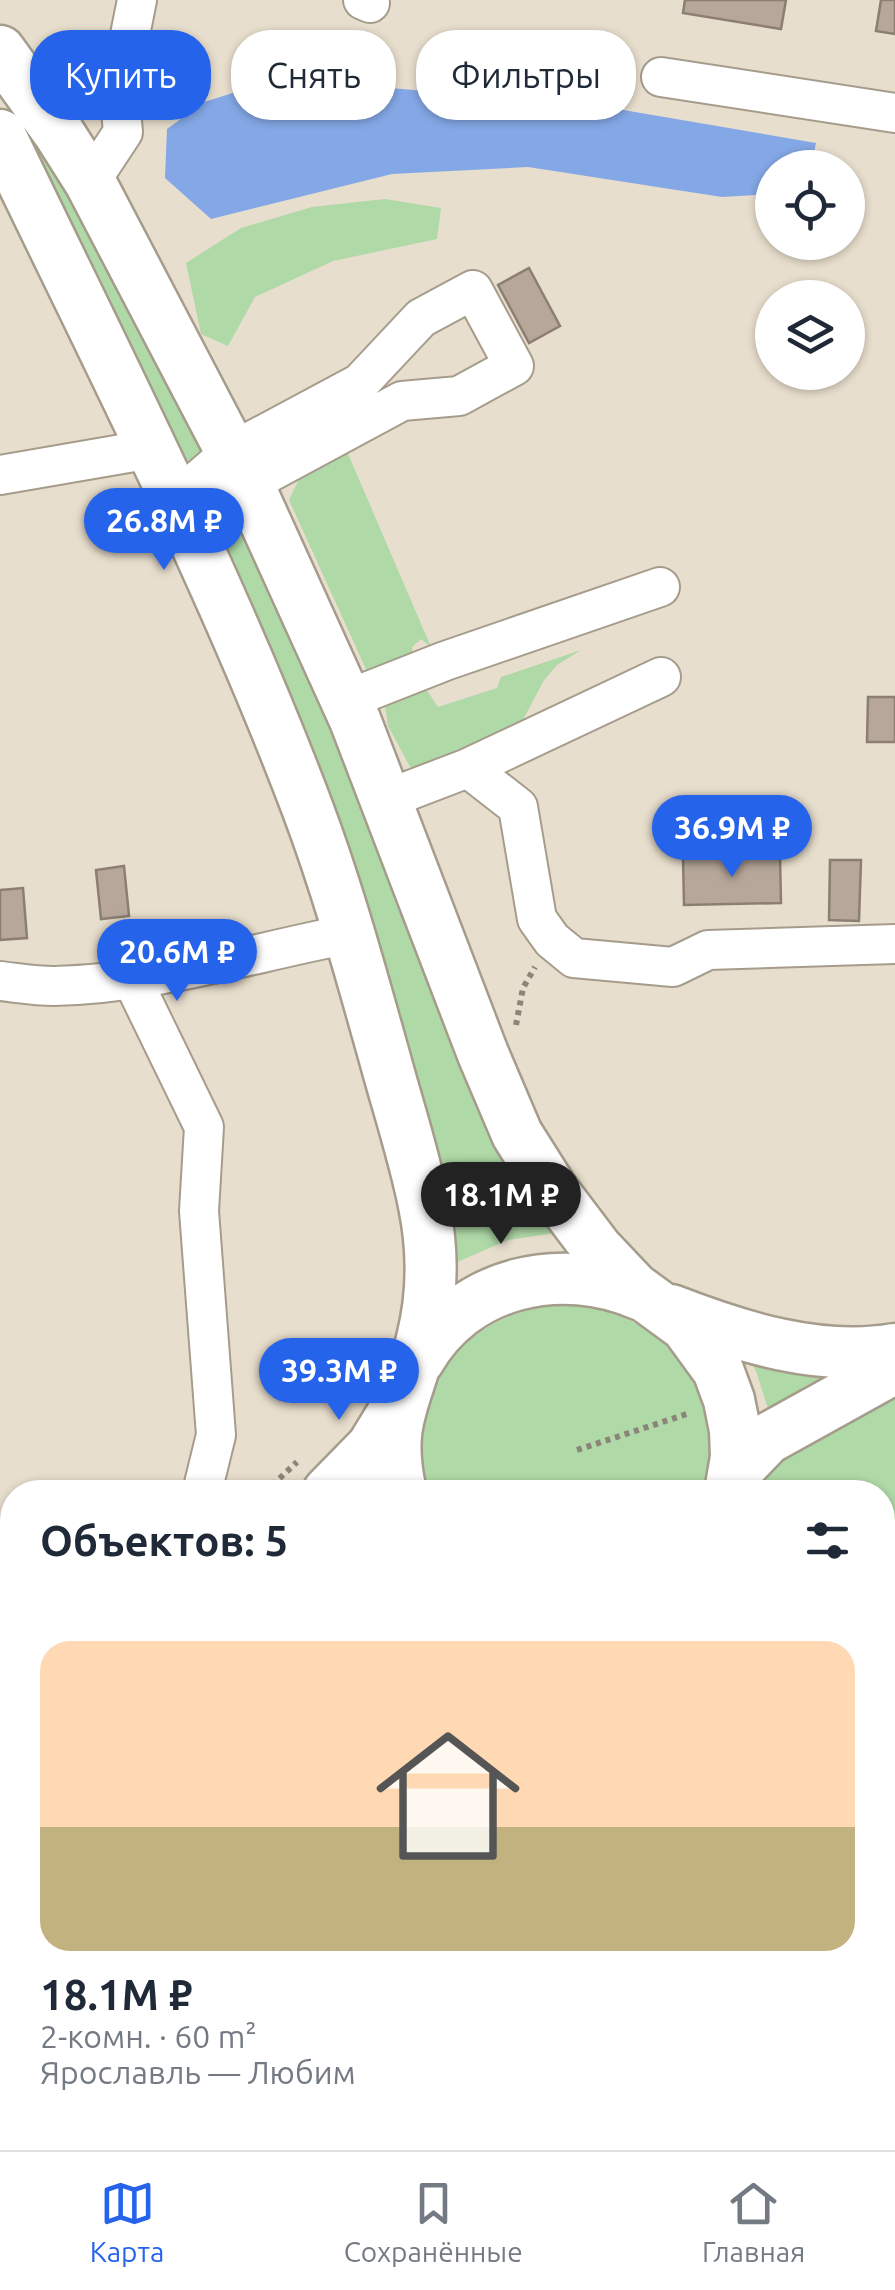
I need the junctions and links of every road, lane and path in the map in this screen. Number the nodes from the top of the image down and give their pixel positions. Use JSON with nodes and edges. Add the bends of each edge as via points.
{"nodes":[{"id":1,"x":137,"y":0,"type":"edge"},
{"id":2,"x":0,"y":51,"type":"edge"},
{"id":3,"x":661,"y":77,"type":"dead end"},
{"id":4,"x":895,"y":113,"type":"edge"},
{"id":5,"x":0,"y":135,"type":"edge"},
{"id":6,"x":90,"y":182,"type":"junction"},
{"id":7,"x":150,"y":448,"type":"junction"},
{"id":8,"x":239,"y":468,"type":"junction"},
{"id":9,"x":0,"y":475,"type":"edge"},
{"id":10,"x":174,"y":500,"type":"junction"},
{"id":11,"x":660,"y":588,"type":"dead end"},
{"id":12,"x":661,"y":677,"type":"dead end"},
{"id":13,"x":346,"y":700,"type":"junction"},
{"id":14,"x":468,"y":768,"type":"junction"},
{"id":15,"x":387,"y":799,"type":"junction"},
{"id":16,"x":349,"y":934,"type":"junction"},
{"id":17,"x":895,"y":944,"type":"edge"},
{"id":18,"x":131,"y":977,"type":"junction"},
{"id":19,"x":0,"y":981,"type":"edge"},
{"id":20,"x":656,"y":1303,"type":"junction"},
{"id":21,"x":895,"y":1349,"type":"edge"},
{"id":22,"x":895,"y":1368,"type":"edge"},
{"id":23,"x":407,"y":1382,"type":"junction"},
{"id":24,"x":730,"y":1400,"type":"junction"},
{"id":25,"x":577,"y":1450,"type":"dead end"},
{"id":26,"x":317,"y":1473,"type":"edge"},
{"id":27,"x":205,"y":1480,"type":"edge"},
{"id":28,"x":399,"y":1480,"type":"edge"},
{"id":29,"x":731,"y":1480,"type":"edge"},
{"id":30,"x":735,"y":1480,"type":"edge"}],
"edges":[{"from":1,"to":6,"type":"street","via":[[119,90],[123,132]]},
{"from":2,"to":6,"type":"main road"},
{"from":3,"to":4,"type":"street"},
{"from":5,"to":7,"type":"main road"},
{"from":6,"to":8,"type":"main road"},
{"from":7,"to":9,"type":"street"},
{"from":7,"to":10,"type":"main road"},
{"from":8,"to":8,"type":"street","via":[[402,401],[459,396],[514,366],[473,290],[421,318],[360,383]]},
{"from":8,"to":10,"type":"street","via":[[222,494]]},
{"from":8,"to":13,"type":"main road"},
{"from":10,"to":16,"type":"main road","via":[[280,736]]},
{"from":11,"to":13,"type":"street"},
{"from":12,"to":14,"type":"street"},
{"from":13,"to":15,"type":"main road"},
{"from":14,"to":15,"type":"street"},
{"from":14,"to":17,"type":"street","via":[[518,807],[537,920],[574,958],[672,967],[708,950]]},
{"from":15,"to":20,"type":"main road","via":[[517,1134],[579,1227],[622,1277]]},
{"from":16,"to":18,"type":"street"},
{"from":16,"to":23,"type":"main road","via":[[428,1229],[430,1298]]},
{"from":18,"to":19,"type":"street","via":[[52,986]]},
{"from":18,"to":27,"type":"street","via":[[204,1127],[199,1211],[216,1436]]},
{"from":20,"to":21,"type":"main road","via":[[728,1331],[802,1348]]},
{"from":20,"to":23,"type":"main road","via":[[586,1278],[519,1282],[463,1310],[440,1330]]},
{"from":20,"to":24,"type":"main road","via":[[704,1348]]},
{"from":22,"to":30,"type":"main road","via":[[767,1438]]},
{"from":23,"to":26,"type":"main road","via":[[372,1447]]},
{"from":23,"to":28,"type":"main road","via":[[394,1444]]},
{"from":24,"to":25,"type":"path"},
{"from":24,"to":29,"type":"main road"}]}
